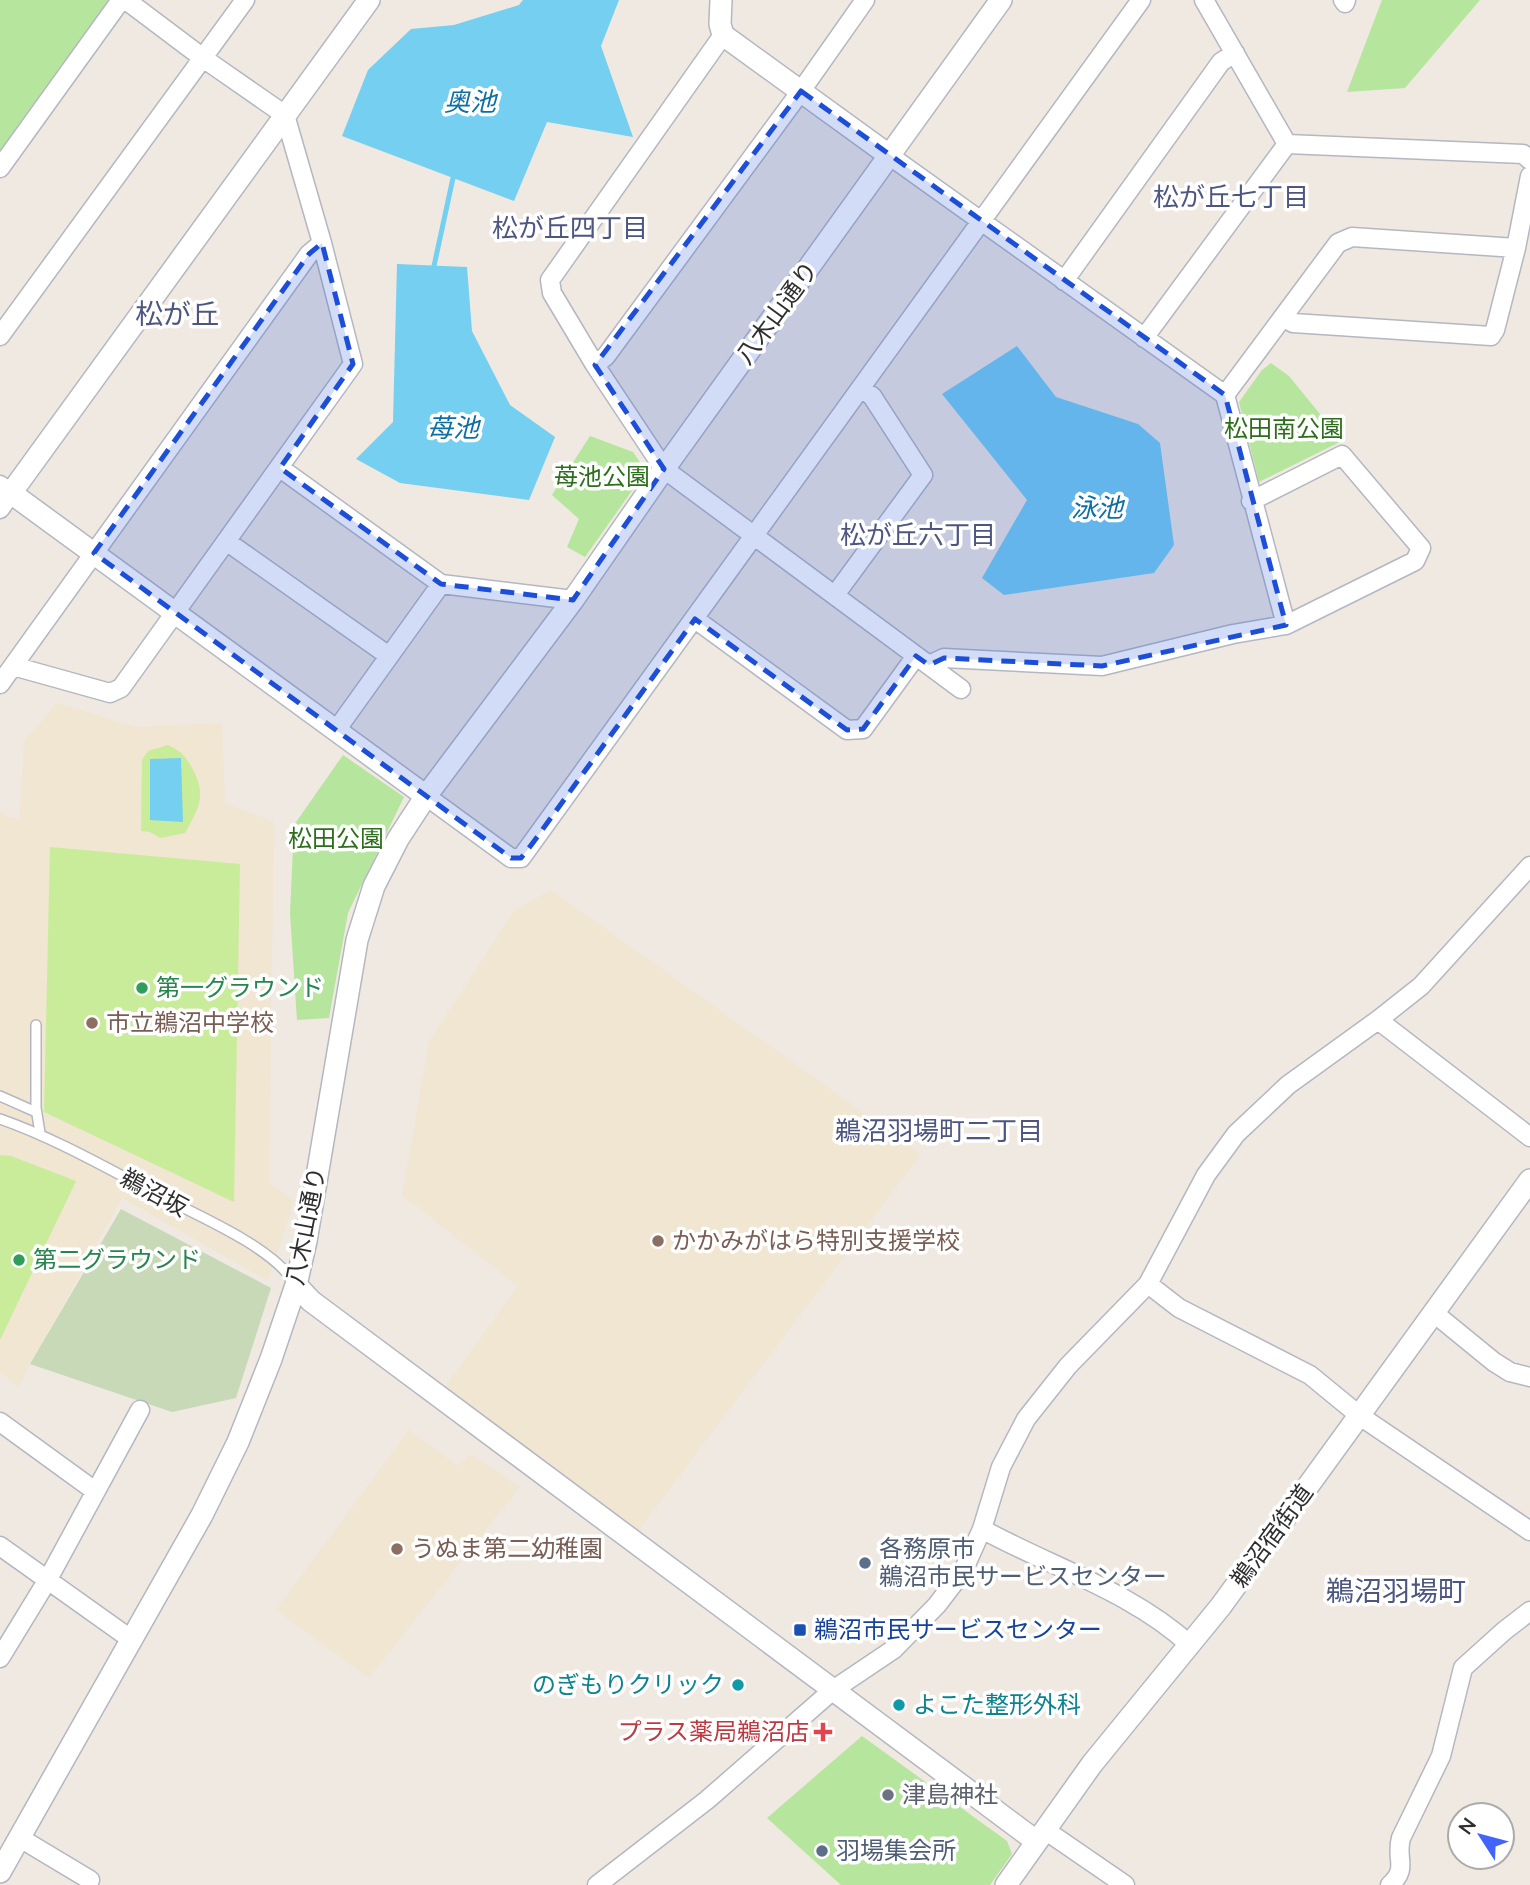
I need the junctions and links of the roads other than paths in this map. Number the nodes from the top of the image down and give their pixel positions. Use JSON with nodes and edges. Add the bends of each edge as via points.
{"nodes":[{"id":1,"x":123,"y":0,"type":"edge"},
{"id":2,"x":245,"y":0,"type":"edge"},
{"id":3,"x":369,"y":0,"type":"edge"},
{"id":4,"x":865,"y":0,"type":"edge"},
{"id":5,"x":1001,"y":0,"type":"edge"},
{"id":6,"x":1141,"y":0,"type":"edge"},
{"id":7,"x":1204,"y":0,"type":"edge"},
{"id":8,"x":725,"y":3,"type":"edge"},
{"id":9,"x":723,"y":35,"type":"junction"},
{"id":10,"x":1235,"y":53,"type":"junction"},
{"id":11,"x":203,"y":58,"type":"junction"},
{"id":12,"x":801,"y":91,"type":"junction"},
{"id":13,"x":285,"y":116,"type":"junction"},
{"id":14,"x":1287,"y":144,"type":"junction"},
{"id":15,"x":890,"y":156,"type":"junction"},
{"id":16,"x":1530,"y":160,"type":"edge"},
{"id":17,"x":0,"y":168,"type":"edge"},
{"id":18,"x":1530,"y":176,"type":"edge"},
{"id":19,"x":980,"y":222,"type":"junction"},
{"id":20,"x":323,"y":243,"type":"junction"},
{"id":21,"x":1516,"y":248,"type":"junction"},
{"id":22,"x":1064,"y":281,"type":"junction"},
{"id":23,"x":1284,"y":318,"type":"junction"},
{"id":24,"x":0,"y":337,"type":"edge"},
{"id":25,"x":1144,"y":338,"type":"junction"},
{"id":26,"x":595,"y":365,"type":"junction"},
{"id":27,"x":861,"y":389,"type":"junction"},
{"id":28,"x":1225,"y":395,"type":"junction"},
{"id":29,"x":280,"y":468,"type":"junction"},
{"id":30,"x":664,"y":469,"type":"junction"},
{"id":31,"x":4,"y":496,"type":"edge"},
{"id":32,"x":1251,"y":500,"type":"junction"},
{"id":33,"x":755,"y":537,"type":"junction"},
{"id":34,"x":226,"y":541,"type":"junction"},
{"id":35,"x":94,"y":553,"type":"junction"},
{"id":36,"x":441,"y":583,"type":"junction"},
{"id":37,"x":835,"y":595,"type":"junction"},
{"id":38,"x":573,"y":600,"type":"junction"},
{"id":39,"x":175,"y":613,"type":"junction"},
{"id":40,"x":695,"y":619,"type":"junction"},
{"id":41,"x":1286,"y":625,"type":"junction"},
{"id":42,"x":389,"y":656,"type":"junction"},
{"id":43,"x":922,"y":661,"type":"junction"},
{"id":44,"x":13,"y":666,"type":"junction"},
{"id":45,"x":0,"y":684,"type":"edge"},
{"id":46,"x":961,"y":689,"type":"dead end"},
{"id":47,"x":337,"y":729,"type":"junction"},
{"id":48,"x":426,"y":796,"type":"junction"},
{"id":49,"x":1530,"y":866,"type":"edge"},
{"id":50,"x":1378,"y":1020,"type":"junction"},
{"id":51,"x":36,"y":1025,"type":"dead end"},
{"id":52,"x":0,"y":1096,"type":"edge"},
{"id":53,"x":36,"y":1112,"type":"junction"},
{"id":54,"x":0,"y":1119,"type":"edge"},
{"id":55,"x":40,"y":1133,"type":"junction"},
{"id":56,"x":1530,"y":1136,"type":"edge"},
{"id":57,"x":1530,"y":1180,"type":"edge"},
{"id":58,"x":1147,"y":1284,"type":"junction"},
{"id":59,"x":296,"y":1285,"type":"junction"},
{"id":60,"x":1434,"y":1313,"type":"junction"},
{"id":61,"x":1530,"y":1377,"type":"edge"},
{"id":62,"x":140,"y":1410,"type":"dead end"},
{"id":63,"x":1360,"y":1416,"type":"junction"},
{"id":64,"x":0,"y":1422,"type":"edge"},
{"id":65,"x":95,"y":1491,"type":"junction"},
{"id":66,"x":982,"y":1529,"type":"junction"},
{"id":67,"x":1530,"y":1531,"type":"edge"},
{"id":68,"x":0,"y":1546,"type":"edge"},
{"id":69,"x":47,"y":1581,"type":"junction"},
{"id":70,"x":1530,"y":1611,"type":"edge"},
{"id":71,"x":132,"y":1640,"type":"junction"},
{"id":72,"x":1190,"y":1645,"type":"junction"},
{"id":73,"x":0,"y":1658,"type":"edge"},
{"id":74,"x":833,"y":1690,"type":"junction"},
{"id":75,"x":1041,"y":1835,"type":"junction"},
{"id":76,"x":20,"y":1838,"type":"junction"},
{"id":77,"x":0,"y":1872,"type":"edge"},
{"id":78,"x":90,"y":1880,"type":"dead end"},
{"id":79,"x":597,"y":1885,"type":"edge"},
{"id":80,"x":1006,"y":1885,"type":"edge"},
{"id":81,"x":1125,"y":1885,"type":"edge"},
{"id":82,"x":1390,"y":1885,"type":"edge"}],
"edges":[{"from":1,"to":11,"type":"street"},
{"from":1,"to":17,"type":"street"},
{"from":2,"to":11,"type":"street"},
{"from":3,"to":13,"type":"street"},
{"from":4,"to":12,"type":"street"},
{"from":5,"to":15,"type":"street","name":"八木山通り"},
{"from":6,"to":19,"type":"street"},
{"from":7,"to":10,"type":"street"},
{"from":8,"to":9,"type":"street","via":[[720,24]]},
{"from":9,"to":12,"type":"street"},
{"from":9,"to":26,"type":"street","via":[[550,280],[552,293]]},
{"from":10,"to":14,"type":"street"},
{"from":10,"to":22,"type":"street","via":[[1221,62]]},
{"from":11,"to":13,"type":"street"},
{"from":11,"to":24,"type":"street"},
{"from":12,"to":15,"type":"street"},
{"from":12,"to":26,"type":"street"},
{"from":13,"to":20,"type":"street"},
{"from":13,"to":31,"type":"street"},
{"from":14,"to":16,"type":"street","via":[[1524,154]]},
{"from":14,"to":25,"type":"street"},
{"from":15,"to":19,"type":"street"},
{"from":15,"to":30,"type":"street","name":"八木山通り"},
{"from":18,"to":21,"type":"street"},
{"from":19,"to":22,"type":"street"},
{"from":19,"to":27,"type":"street"},
{"from":20,"to":29,"type":"street","via":[[354,364]]},
{"from":20,"to":35,"type":"street","via":[[309,254]]},
{"from":21,"to":23,"type":"street","via":[[1352,237],[1338,243]]},
{"from":21,"to":23,"type":"street","via":[[1491,336],[1293,323]]},
{"from":22,"to":25,"type":"street"},
{"from":23,"to":28,"type":"street"},
{"from":25,"to":28,"type":"street"},
{"from":26,"to":30,"type":"street"},
{"from":27,"to":33,"type":"street"},
{"from":27,"to":37,"type":"street","via":[[872,396],[923,475]]},
{"from":28,"to":32,"type":"street"},
{"from":29,"to":34,"type":"street"},
{"from":29,"to":36,"type":"street"},
{"from":30,"to":33,"type":"street"},
{"from":30,"to":38,"type":"street","name":"八木山通り"},
{"from":31,"to":35,"type":"street"},
{"from":32,"to":41,"type":"street"},
{"from":32,"to":41,"type":"street","via":[[1342,455],[1421,548],[1415,561]]},
{"from":33,"to":37,"type":"street"},
{"from":33,"to":40,"type":"street"},
{"from":34,"to":39,"type":"street"},
{"from":34,"to":42,"type":"street"},
{"from":35,"to":39,"type":"street"},
{"from":35,"to":44,"type":"street"},
{"from":36,"to":38,"type":"street"},
{"from":36,"to":42,"type":"street"},
{"from":37,"to":43,"type":"street"},
{"from":38,"to":48,"type":"street","name":"八木山通り"},
{"from":39,"to":44,"type":"street","via":[[121,688],[110,693]]},
{"from":39,"to":47,"type":"street"},
{"from":40,"to":43,"type":"street","via":[[847,730],[863,729]]},
{"from":40,"to":48,"type":"street","via":[[521,858],[511,858]]},
{"from":41,"to":43,"type":"street","via":[[1102,666],[944,658]]},
{"from":42,"to":47,"type":"street"},
{"from":43,"to":46,"type":"street"},
{"from":44,"to":45,"type":"street"},
{"from":47,"to":48,"type":"street"},
{"from":48,"to":59,"type":"street","name":"八木山通り","via":[[374,886],[357,940]]},
{"from":49,"to":50,"type":"street","via":[[1421,986]]},
{"from":50,"to":56,"type":"street"},
{"from":50,"to":58,"type":"street","via":[[1289,1085],[1236,1134],[1206,1175]]},
{"from":51,"to":53,"type":"lane"},
{"from":52,"to":53,"type":"lane"},
{"from":53,"to":55,"type":"lane"},
{"from":54,"to":55,"type":"lane","name":"鵜沼坂"},
{"from":55,"to":59,"type":"lane","name":"鵜沼坂","via":[[233,1234],[285,1268]]},
{"from":57,"to":60,"type":"street","name":"鵜沼宿街道"},
{"from":58,"to":63,"type":"street","via":[[1179,1308],[1310,1375]]},
{"from":58,"to":66,"type":"street","via":[[1068,1366],[1026,1419],[1001,1467]]},
{"from":59,"to":71,"type":"street","name":"八木山通り","via":[[238,1443]]},
{"from":59,"to":74,"type":"street","via":[[311,1301]]},
{"from":60,"to":61,"type":"street","via":[[1494,1362]]},
{"from":60,"to":63,"type":"street","name":"鵜沼宿街道"},
{"from":62,"to":65,"type":"street"},
{"from":63,"to":67,"type":"street"},
{"from":63,"to":72,"type":"street","name":"鵜沼宿街道"},
{"from":64,"to":65,"type":"street"},
{"from":65,"to":69,"type":"street"},
{"from":66,"to":72,"type":"street","via":[[1090,1580],[1146,1612]]},
{"from":66,"to":74,"type":"street","via":[[963,1571],[937,1605],[894,1650]]},
{"from":68,"to":69,"type":"street"},
{"from":69,"to":71,"type":"street"},
{"from":69,"to":73,"type":"street"},
{"from":70,"to":82,"type":"street","via":[[1463,1668],[1441,1756],[1401,1838],[1402,1867]]},
{"from":71,"to":76,"type":"street","name":"八木山通り"},
{"from":72,"to":75,"type":"street","name":"鵜沼宿街道","via":[[1092,1764]]},
{"from":74,"to":75,"type":"street"},
{"from":74,"to":79,"type":"street","via":[[707,1800]]},
{"from":75,"to":80,"type":"street","name":"鵜沼宿街道"},
{"from":75,"to":81,"type":"street"},
{"from":76,"to":77,"type":"street","name":"八木山通り"},
{"from":76,"to":78,"type":"street"}]}
